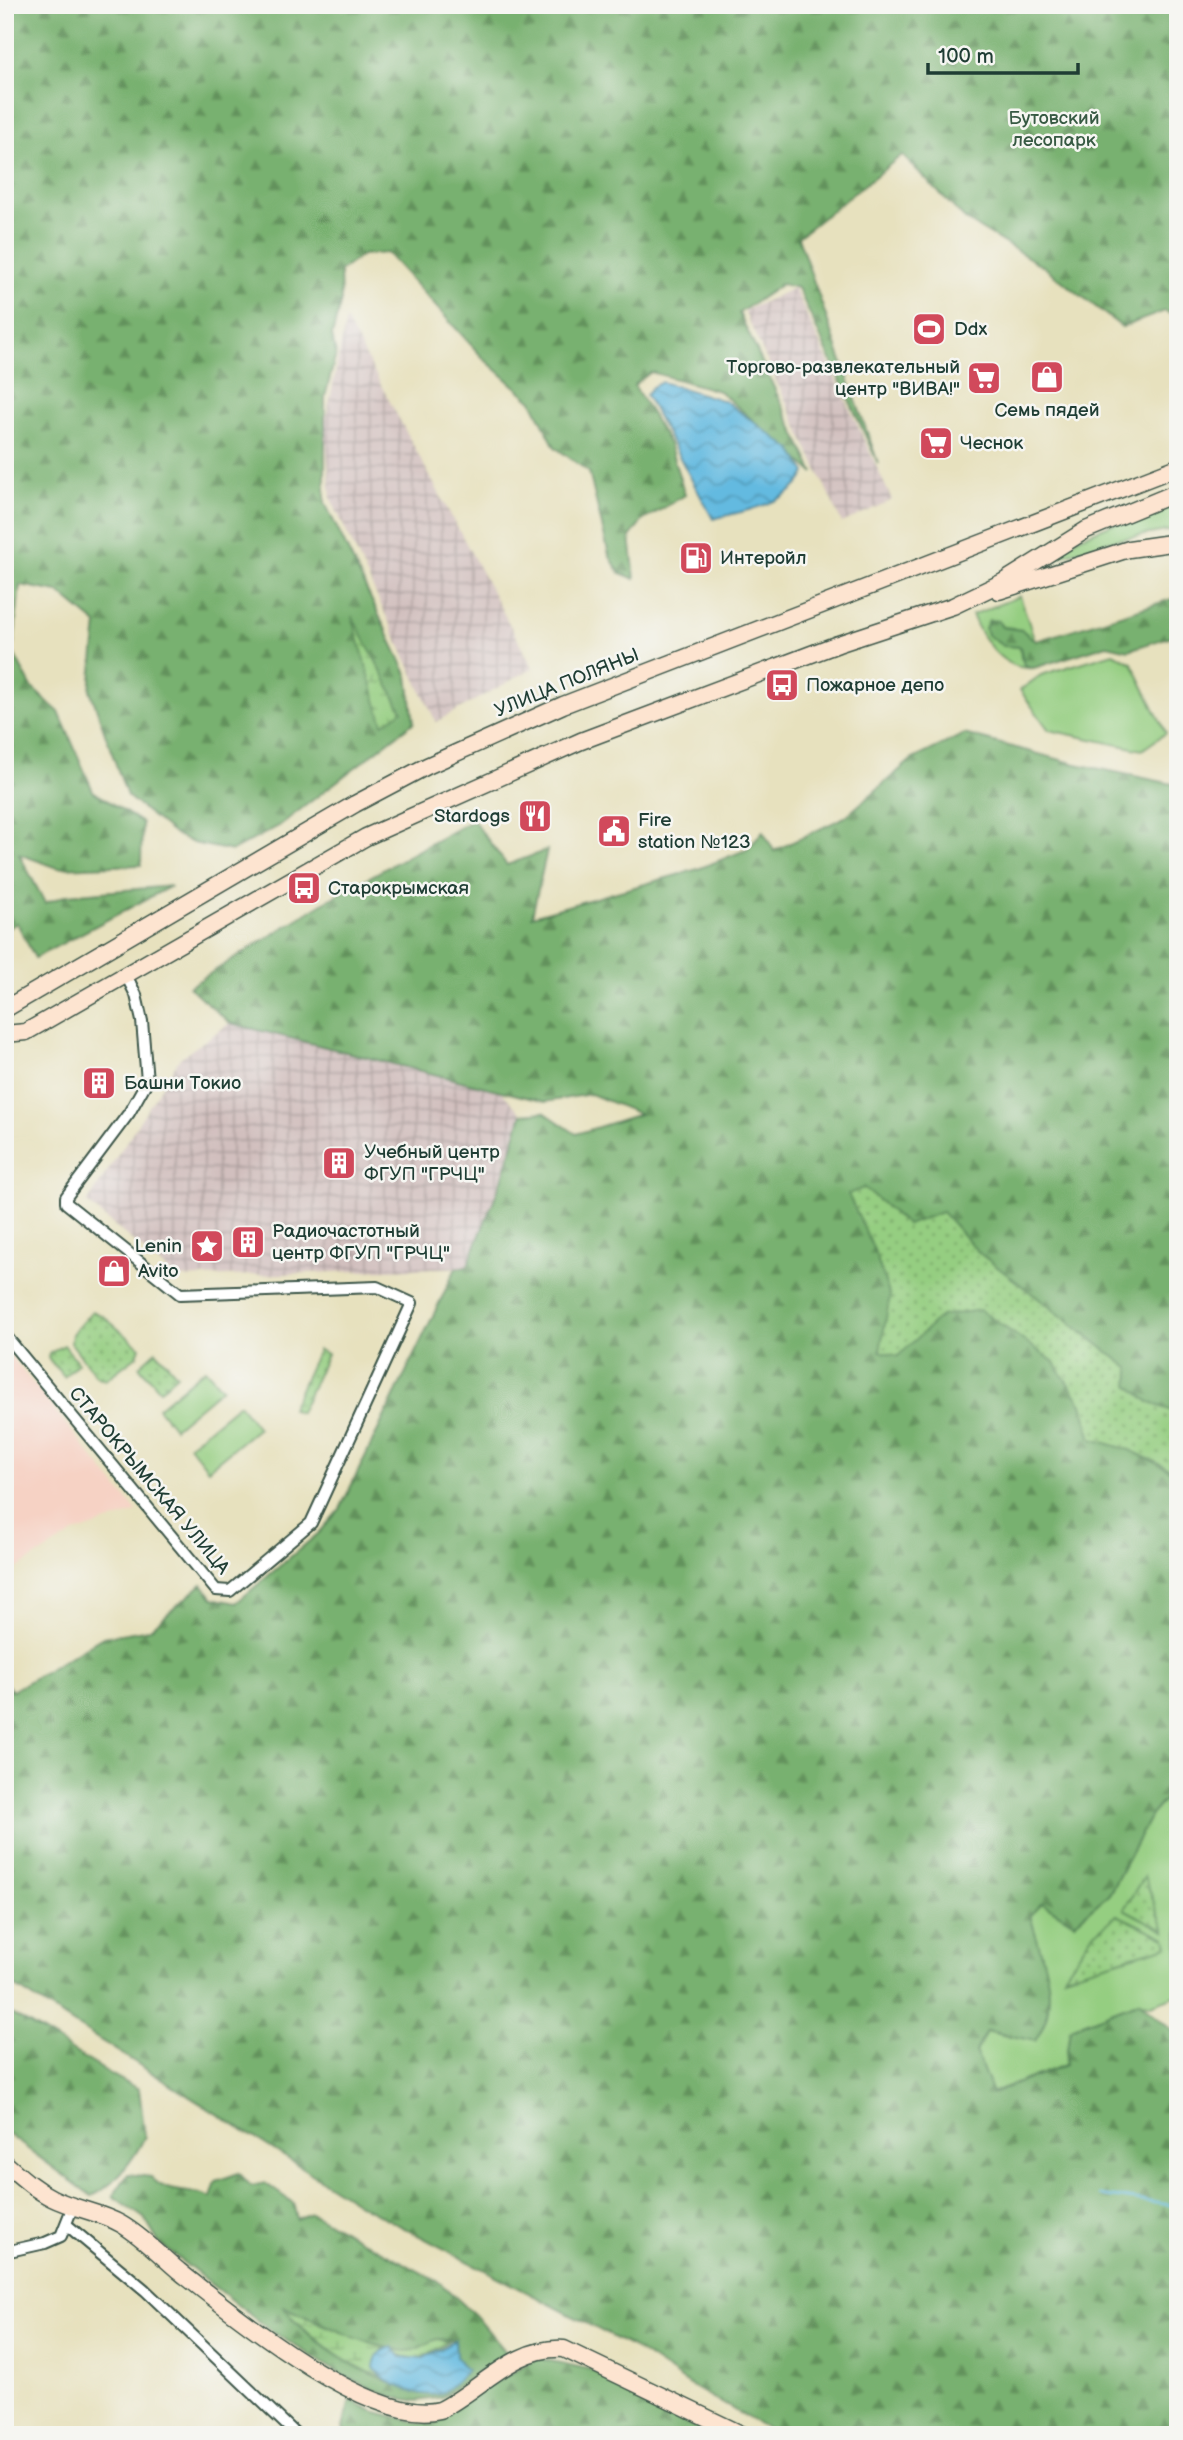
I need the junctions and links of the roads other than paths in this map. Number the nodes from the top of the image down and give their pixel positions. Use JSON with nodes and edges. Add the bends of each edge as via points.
{"nodes":[{"id":1,"x":1178,"y":467,"type":"edge"},
{"id":2,"x":1178,"y":492,"type":"edge"},
{"id":3,"x":1178,"y":542,"type":"edge"},
{"id":4,"x":953,"y":606,"type":"junction"},
{"id":5,"x":125,"y":975,"type":"junction"},
{"id":6,"x":5,"y":1009,"type":"edge"},
{"id":7,"x":5,"y":1034,"type":"edge"},
{"id":8,"x":5,"y":1335,"type":"edge"},
{"id":9,"x":5,"y":2163,"type":"edge"},
{"id":10,"x":73,"y":2206,"type":"junction"},
{"id":11,"x":66,"y":2225,"type":"junction"},
{"id":12,"x":5,"y":2252,"type":"edge"},
{"id":13,"x":297,"y":2435,"type":"edge"},
{"id":14,"x":743,"y":2435,"type":"edge"}],
"edges":[{"from":1,"to":6,"type":"main road","name":"УЛИЦА ПОЛЯНЫ","via":[[563,705],[427,766]]},
{"from":2,"to":4,"type":"main road","via":[[1086,530],[1003,582]]},
{"from":3,"to":4,"type":"main road","via":[[1104,556]]},
{"from":4,"to":5,"type":"main road","via":[[581,741],[460,793],[366,837]]},
{"from":5,"to":7,"type":"main road","via":[[26,1032]]},
{"from":5,"to":8,"type":"street","name":"СТАРОКРЫМСКАЯ УЛИЦА","via":[[142,1021],[147,1081],[130,1113],[66,1203],[180,1294],[377,1287],[412,1303],[311,1522],[230,1591],[216,1590]]},
{"from":9,"to":10,"type":"main road","via":[[31,2186]]},
{"from":10,"to":11,"type":"street"},
{"from":10,"to":14,"type":"main road","via":[[122,2225],[246,2324],[333,2379],[402,2409],[440,2410],[534,2350],[564,2349]]},
{"from":11,"to":12,"type":"street","via":[[61,2236],[46,2243]]},
{"from":11,"to":13,"type":"street","via":[[145,2290]]}]}
